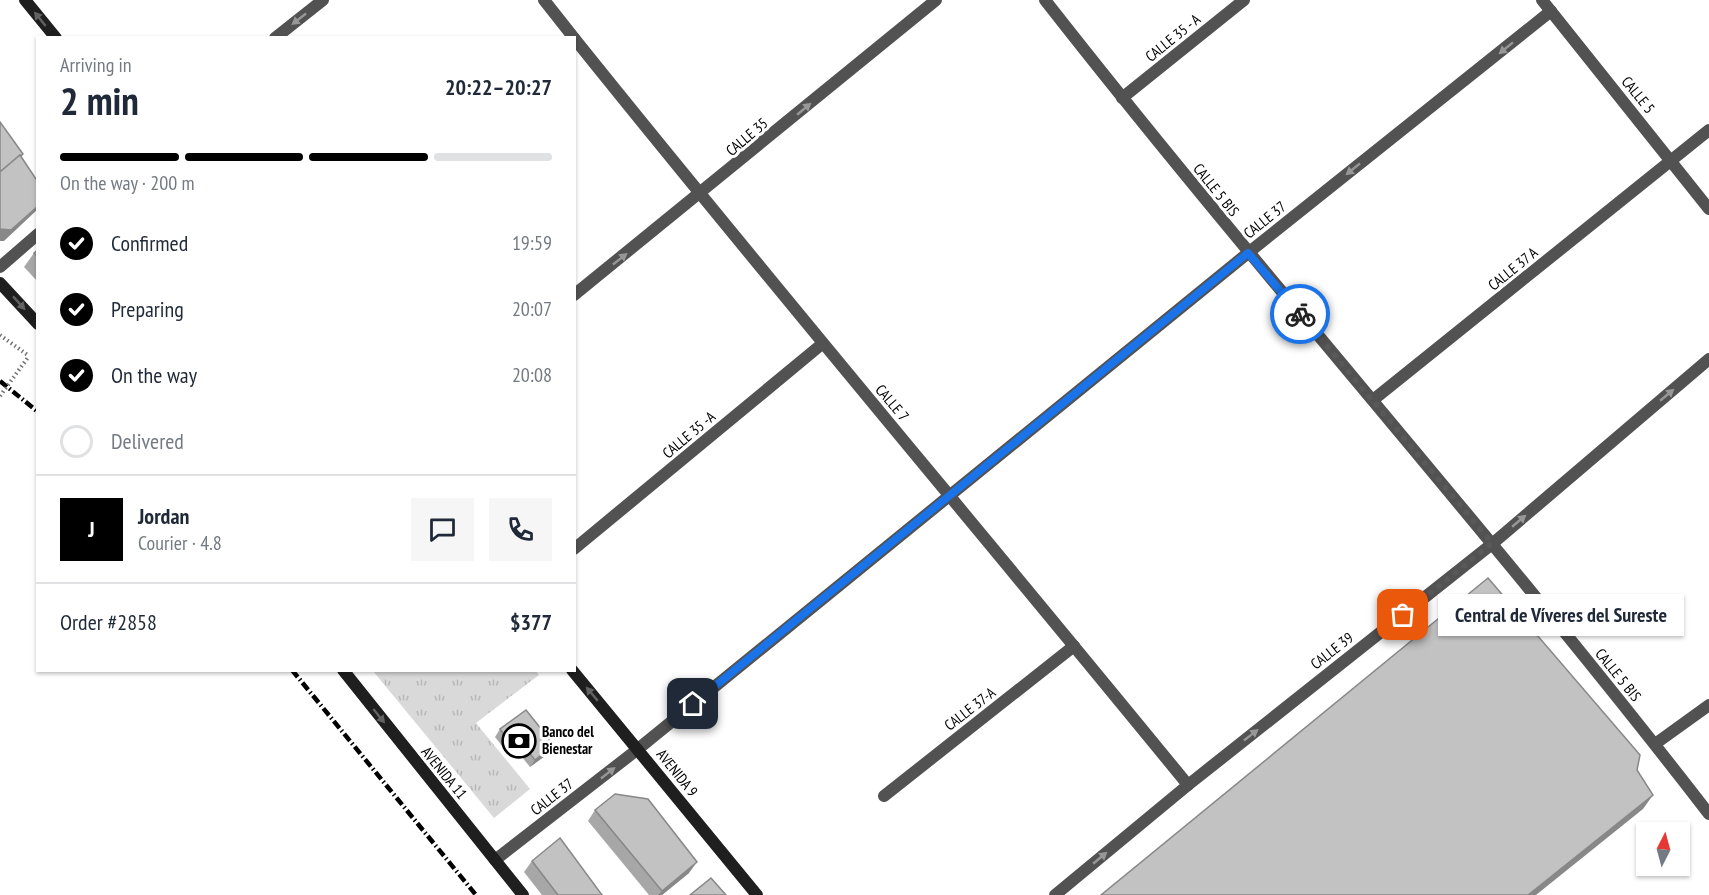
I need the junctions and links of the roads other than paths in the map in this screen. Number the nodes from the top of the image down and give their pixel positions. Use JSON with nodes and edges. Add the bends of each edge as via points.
{"nodes":[{"id":1,"x":25,"y":0,"type":"edge"},
{"id":2,"x":323,"y":0,"type":"edge"},
{"id":3,"x":544,"y":0,"type":"edge"},
{"id":4,"x":936,"y":0,"type":"edge"},
{"id":5,"x":1045,"y":0,"type":"edge"},
{"id":6,"x":1244,"y":0,"type":"edge"},
{"id":7,"x":1542,"y":0,"type":"edge"},
{"id":8,"x":1551,"y":11,"type":"junction"},
{"id":9,"x":54,"y":36,"type":"edge"},
{"id":10,"x":278,"y":36,"type":"edge"},
{"id":11,"x":572,"y":36,"type":"edge"},
{"id":12,"x":576,"y":40,"type":"edge"},
{"id":13,"x":1122,"y":98,"type":"junction"},
{"id":14,"x":1709,"y":130,"type":"edge"},
{"id":15,"x":1672,"y":161,"type":"junction"},
{"id":16,"x":700,"y":195,"type":"junction"},
{"id":17,"x":1709,"y":209,"type":"edge"},
{"id":18,"x":36,"y":236,"type":"edge"},
{"id":19,"x":1248,"y":253,"type":"junction"},
{"id":20,"x":0,"y":267,"type":"edge"},
{"id":21,"x":0,"y":283,"type":"edge"},
{"id":22,"x":576,"y":293,"type":"edge"},
{"id":23,"x":36,"y":322,"type":"edge"},
{"id":24,"x":822,"y":344,"type":"junction"},
{"id":25,"x":1709,"y":359,"type":"edge"},
{"id":26,"x":1373,"y":400,"type":"junction"},
{"id":27,"x":951,"y":495,"type":"junction"},
{"id":28,"x":1492,"y":543,"type":"junction"},
{"id":29,"x":576,"y":547,"type":"edge"},
{"id":30,"x":1074,"y":646,"type":"junction"},
{"id":31,"x":345,"y":672,"type":"edge"},
{"id":32,"x":574,"y":672,"type":"edge"},
{"id":33,"x":1709,"y":705,"type":"edge"},
{"id":34,"x":1655,"y":744,"type":"junction"},
{"id":35,"x":638,"y":749,"type":"junction"},
{"id":36,"x":1188,"y":785,"type":"junction"},
{"id":37,"x":884,"y":796,"type":"dead end"},
{"id":38,"x":1709,"y":814,"type":"edge"},
{"id":39,"x":495,"y":860,"type":"junction"},
{"id":40,"x":523,"y":895,"type":"edge"},
{"id":41,"x":757,"y":895,"type":"edge"},
{"id":42,"x":1055,"y":895,"type":"edge"}],
"edges":[{"from":9,"to":1,"type":"main road","one_way":true},
{"from":2,"to":10,"type":"street","one_way":true},
{"from":3,"to":11,"type":"street","name":"CALLE 7"},
{"from":16,"to":4,"type":"street","name":"CALLE 35","one_way":true},
{"from":5,"to":13,"type":"street","name":"CALLE 5 BIS"},
{"from":6,"to":13,"type":"street","name":"CALLE 35 - A"},
{"from":7,"to":8,"type":"street","name":"CALLE 5"},
{"from":8,"to":15,"type":"street","name":"CALLE 5"},
{"from":8,"to":19,"type":"street","name":"CALLE 37","one_way":true},
{"from":12,"to":16,"type":"street","name":"CALLE 7"},
{"from":13,"to":19,"type":"street","name":"CALLE 5 BIS"},
{"from":14,"to":15,"type":"street","name":"CALLE 37 A"},
{"from":15,"to":17,"type":"street","name":"CALLE 5"},
{"from":15,"to":26,"type":"street","name":"CALLE 37 A"},
{"from":22,"to":16,"type":"street","name":"CALLE 35","one_way":true},
{"from":16,"to":24,"type":"street","name":"CALLE 7"},
{"from":18,"to":20,"type":"street"},
{"from":19,"to":26,"type":"street","name":"CALLE 5 BIS"},
{"from":19,"to":27,"type":"street","name":"CALLE 37"},
{"from":21,"to":23,"type":"main road","one_way":true},
{"from":24,"to":27,"type":"street","name":"CALLE 7"},
{"from":24,"to":29,"type":"street","name":"CALLE 35 -A"},
{"from":28,"to":25,"type":"street","name":"CALLE 39","one_way":true},
{"from":26,"to":28,"type":"street","name":"CALLE 5 BIS"},
{"from":27,"to":30,"type":"street","name":"CALLE 7"},
{"from":27,"to":35,"type":"street","name":"CALLE 37"},
{"from":28,"to":34,"type":"street","name":"CALLE 5 BIS"},
{"from":36,"to":28,"type":"street","name":"CALLE 39","one_way":true},
{"from":30,"to":36,"type":"street","name":"CALLE 7"},
{"from":30,"to":37,"type":"street","name":"CALLE 37-A"},
{"from":31,"to":39,"type":"main road","name":"AVENIDA 11","one_way":true},
{"from":35,"to":32,"type":"main road","name":"AVENIDA 9","one_way":true},
{"from":33,"to":34,"type":"street"},
{"from":34,"to":38,"type":"street","name":"CALLE 5 BIS"},
{"from":39,"to":35,"type":"street","name":"CALLE 37","one_way":true},
{"from":35,"to":41,"type":"main road","name":"AVENIDA 9"},
{"from":42,"to":36,"type":"street","name":"CALLE 39","one_way":true},
{"from":39,"to":40,"type":"main road","name":"AVENIDA 11"}]}
